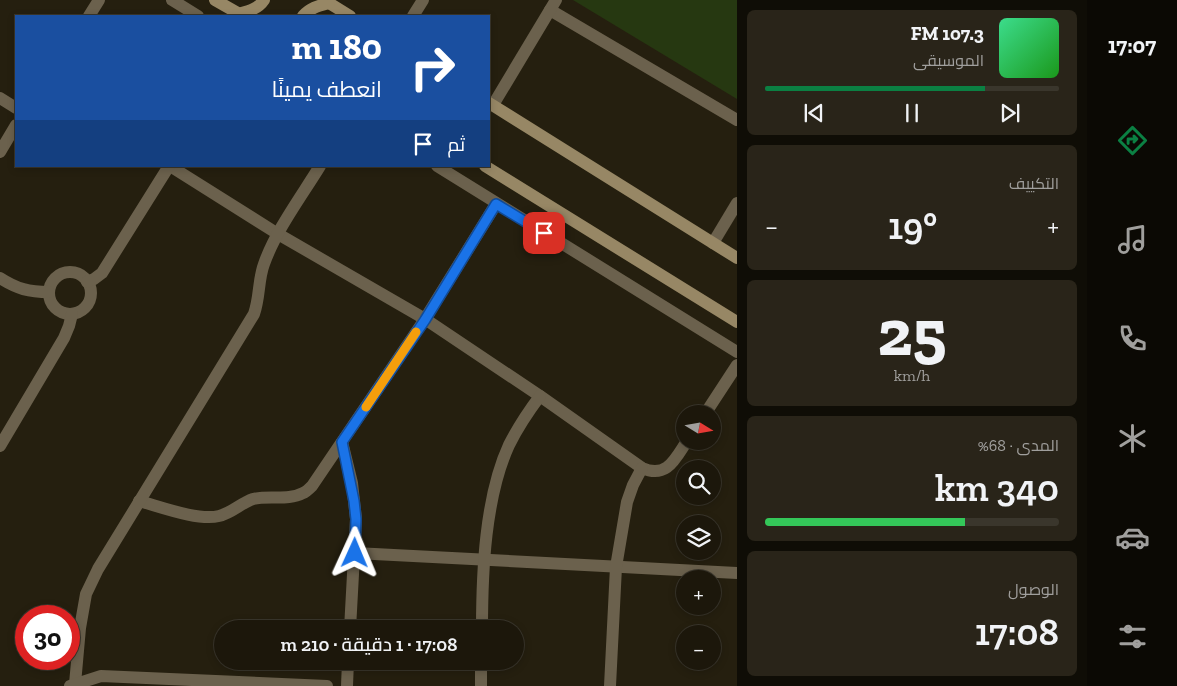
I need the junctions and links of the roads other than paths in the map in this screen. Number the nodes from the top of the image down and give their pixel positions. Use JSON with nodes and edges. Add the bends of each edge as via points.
{"nodes":[{"id":1,"x":99,"y":0,"type":"edge"},
{"id":2,"x":172,"y":0,"type":"edge"},
{"id":3,"x":215,"y":0,"type":"edge"},
{"id":4,"x":264,"y":0,"type":"edge"},
{"id":5,"x":423,"y":0,"type":"edge"},
{"id":6,"x":326,"y":1,"type":"edge"},
{"id":7,"x":553,"y":5,"type":"edge"},
{"id":8,"x":90,"y":15,"type":"edge"},
{"id":9,"x":196,"y":15,"type":"edge"},
{"id":10,"x":240,"y":15,"type":"edge"},
{"id":11,"x":304,"y":15,"type":"edge"},
{"id":12,"x":348,"y":15,"type":"edge"},
{"id":13,"x":414,"y":15,"type":"edge"},
{"id":14,"x":0,"y":98,"type":"edge"},
{"id":15,"x":491,"y":104,"type":"edge"},
{"id":16,"x":15,"y":107,"type":"edge"},
{"id":17,"x":737,"y":120,"type":"edge"},
{"id":18,"x":15,"y":128,"type":"edge"},
{"id":19,"x":0,"y":152,"type":"edge"},
{"id":20,"x":169,"y":167,"type":"edge"},
{"id":21,"x":172,"y":167,"type":"edge"},
{"id":22,"x":319,"y":167,"type":"edge"},
{"id":23,"x":439,"y":167,"type":"edge"},
{"id":24,"x":487,"y":167,"type":"edge"},
{"id":25,"x":737,"y":203,"type":"edge"},
{"id":26,"x":496,"y":204,"type":"junction"},
{"id":27,"x":278,"y":234,"type":"junction"},
{"id":28,"x":713,"y":243,"type":"junction"},
{"id":29,"x":737,"y":258,"type":"edge"},
{"id":30,"x":0,"y":278,"type":"edge"},
{"id":31,"x":87,"y":282,"type":"junction"},
{"id":32,"x":49,"y":292,"type":"junction"},
{"id":33,"x":72,"y":314,"type":"junction"},
{"id":34,"x":425,"y":320,"type":"junction"},
{"id":35,"x":737,"y":322,"type":"edge"},
{"id":36,"x":737,"y":352,"type":"edge"},
{"id":37,"x":737,"y":365,"type":"edge"},
{"id":38,"x":540,"y":396,"type":"junction"},
{"id":39,"x":711,"y":405,"type":"edge"},
{"id":40,"x":342,"y":442,"type":"junction"},
{"id":41,"x":0,"y":446,"type":"edge"},
{"id":42,"x":681,"y":450,"type":"edge"},
{"id":43,"x":642,"y":468,"type":"junction"},
{"id":44,"x":140,"y":501,"type":"junction"},
{"id":45,"x":355,"y":553,"type":"junction"},
{"id":46,"x":484,"y":561,"type":"junction"},
{"id":47,"x":616,"y":567,"type":"junction"},
{"id":48,"x":737,"y":573,"type":"edge"},
{"id":49,"x":351,"y":620,"type":"edge"},
{"id":50,"x":482,"y":620,"type":"edge"},
{"id":51,"x":348,"y":670,"type":"edge"},
{"id":52,"x":482,"y":670,"type":"edge"},
{"id":53,"x":101,"y":681,"type":"edge"},
{"id":54,"x":72,"y":685,"type":"edge"},
{"id":55,"x":303,"y":686,"type":"edge"},
{"id":56,"x":327,"y":686,"type":"edge"},
{"id":57,"x":347,"y":686,"type":"edge"},
{"id":58,"x":481,"y":686,"type":"edge"},
{"id":59,"x":610,"y":686,"type":"edge"}],
"edges":[{"from":1,"to":8,"type":"street"},
{"from":2,"to":9,"type":"street"},
{"from":3,"to":10,"type":"main road"},
{"from":4,"to":10,"type":"main road"},
{"from":5,"to":13,"type":"street"},
{"from":6,"to":11,"type":"main road"},
{"from":6,"to":12,"type":"main road"},
{"from":7,"to":15,"type":"street"},
{"from":7,"to":17,"type":"street"},
{"from":14,"to":16,"type":"street"},
{"from":15,"to":28,"type":"main road"},
{"from":18,"to":19,"type":"street"},
{"from":20,"to":31,"type":"street","via":[[102,273]]},
{"from":21,"to":27,"type":"street"},
{"from":22,"to":27,"type":"street"},
{"from":23,"to":26,"type":"street"},
{"from":24,"to":35,"type":"main road"},
{"from":25,"to":28,"type":"street"},
{"from":26,"to":34,"type":"street"},
{"from":26,"to":36,"type":"street"},
{"from":27,"to":34,"type":"street"},
{"from":27,"to":44,"type":"street","via":[[260,278],[254,314]]},
{"from":28,"to":29,"type":"main road"},
{"from":30,"to":32,"type":"street","via":[[24,290]]},
{"from":31,"to":32,"type":"street","via":[[75,272],[64,272],[55,278]]},
{"from":31,"to":33,"type":"street","via":[[91,293],[87,304]]},
{"from":32,"to":33,"type":"street","via":[[54,306],[62,313]]},
{"from":33,"to":41,"type":"street","via":[[64,338]]},
{"from":34,"to":38,"type":"street"},
{"from":34,"to":40,"type":"street"},
{"from":37,"to":39,"type":"street"},
{"from":38,"to":43,"type":"street"},
{"from":38,"to":46,"type":"street","via":[[523,419],[500,467]]},
{"from":40,"to":44,"type":"street","via":[[303,494],[254,499],[230,512],[205,517]]},
{"from":40,"to":45,"type":"street","via":[[354,501]]},
{"from":42,"to":43,"type":"street","via":[[664,470],[656,472]]},
{"from":43,"to":47,"type":"street","via":[[627,502]]},
{"from":44,"to":54,"type":"street","via":[[86,594]]},
{"from":45,"to":46,"type":"street"},
{"from":45,"to":49,"type":"street"},
{"from":46,"to":47,"type":"street"},
{"from":46,"to":50,"type":"street"},
{"from":47,"to":48,"type":"street"},
{"from":47,"to":59,"type":"street"},
{"from":51,"to":57,"type":"street"},
{"from":52,"to":58,"type":"street"},
{"from":53,"to":54,"type":"street"},
{"from":53,"to":55,"type":"street"},
{"from":55,"to":56,"type":"street"}]}
